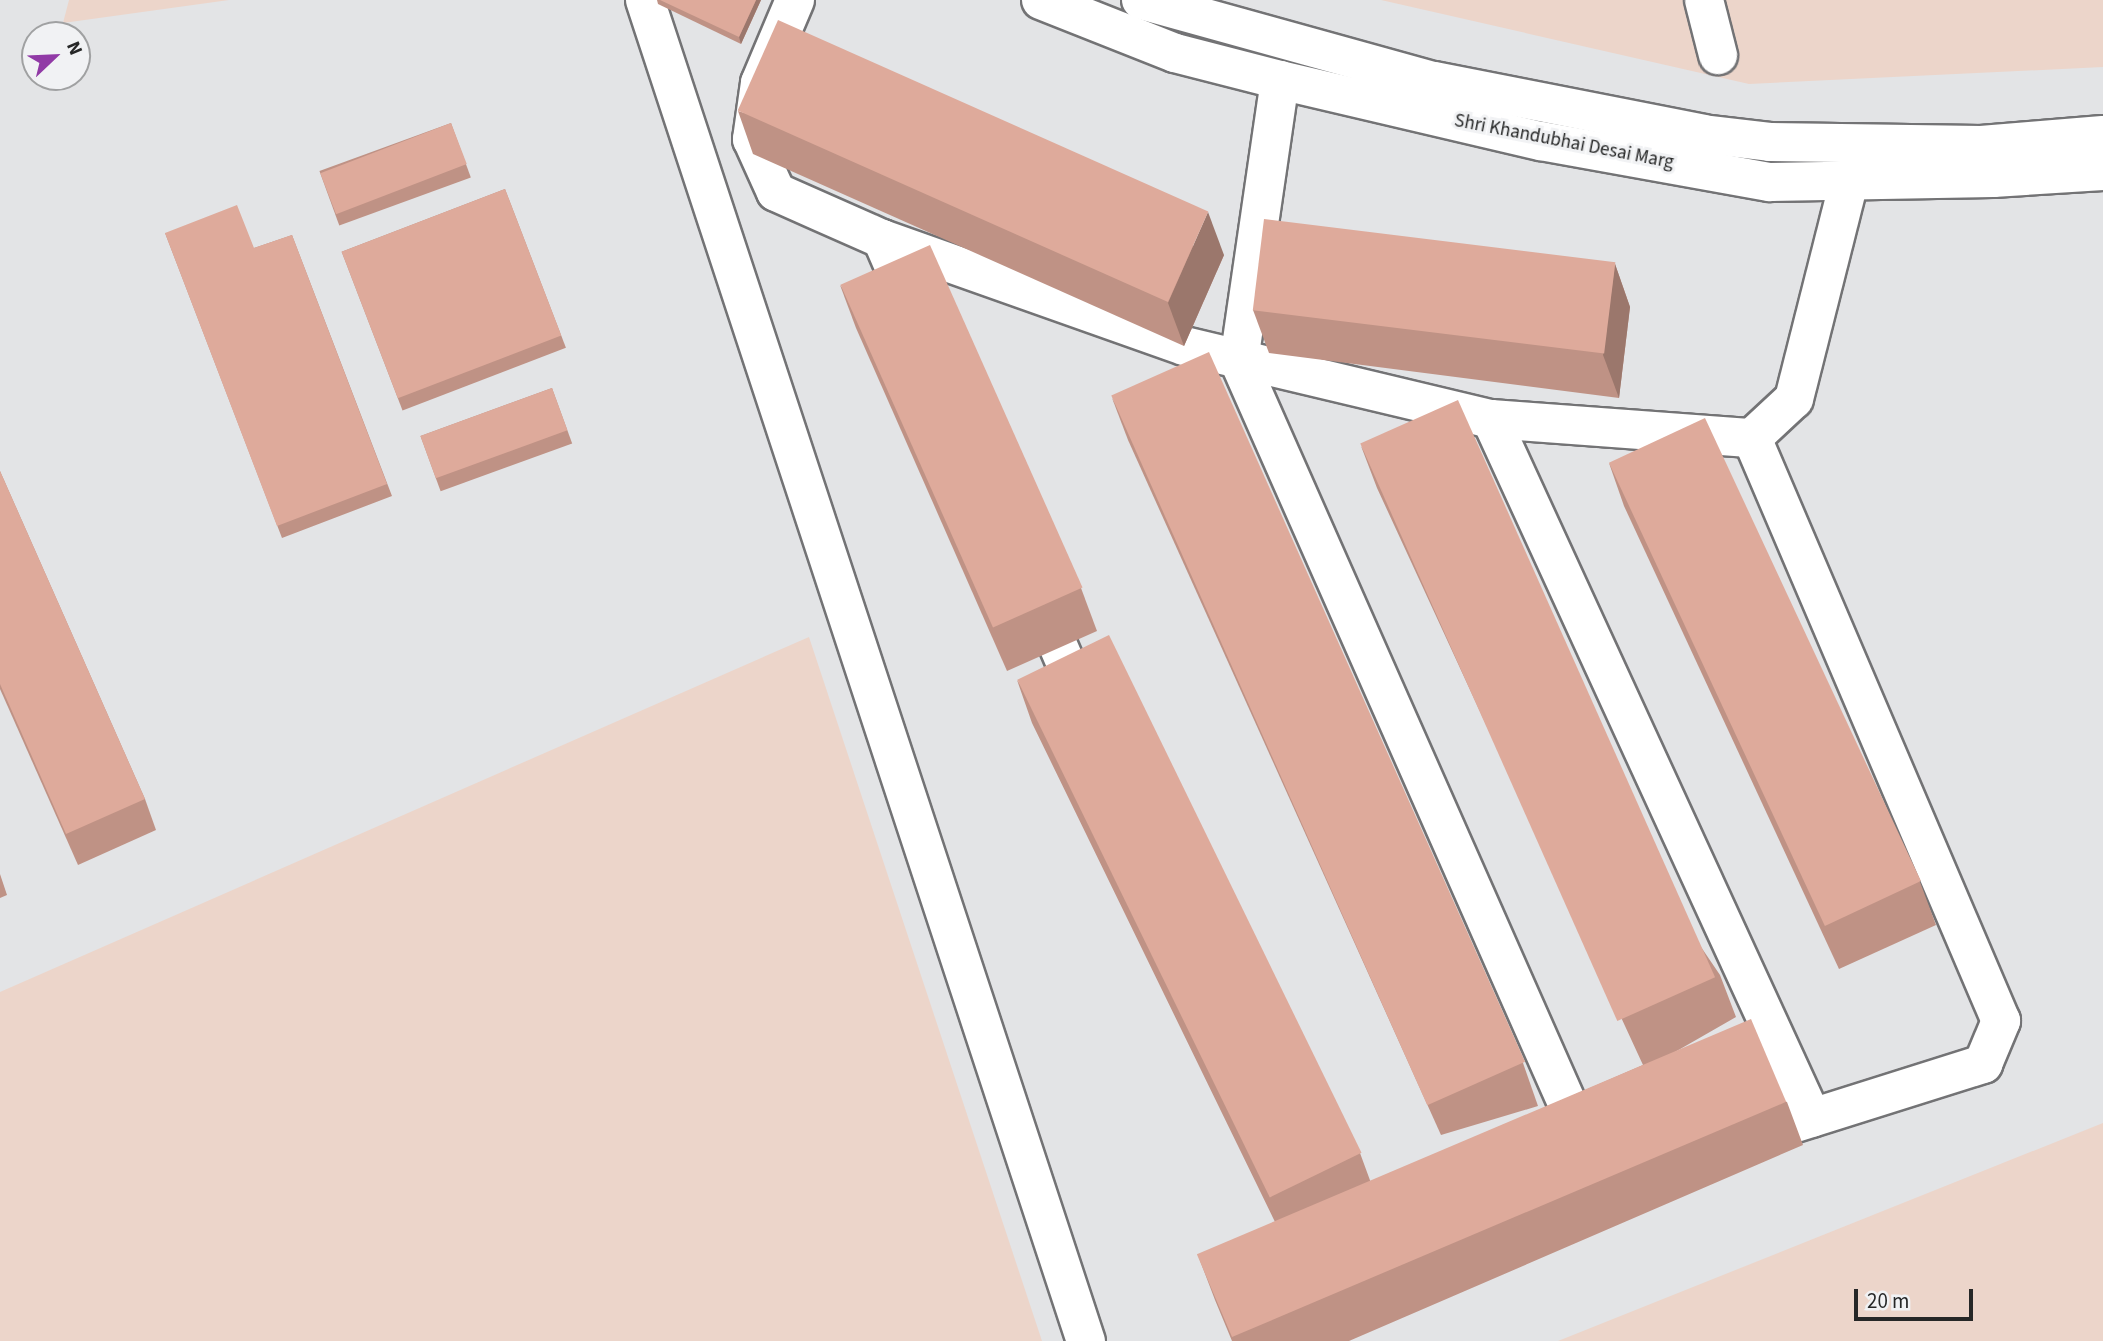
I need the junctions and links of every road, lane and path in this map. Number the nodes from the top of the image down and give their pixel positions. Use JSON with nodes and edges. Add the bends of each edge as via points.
{"nodes":[{"id":1,"x":645,"y":0,"type":"edge"},
{"id":2,"x":795,"y":0,"type":"edge"},
{"id":3,"x":1041,"y":0,"type":"edge"},
{"id":4,"x":1704,"y":0,"type":"edge"},
{"id":5,"x":1162,"y":4,"type":"edge"},
{"id":6,"x":1717,"y":55,"type":"dead end"},
{"id":7,"x":1280,"y":80,"type":"junction"},
{"id":8,"x":2103,"y":135,"type":"edge"},
{"id":9,"x":2103,"y":171,"type":"edge"},
{"id":10,"x":1849,"y":182,"type":"junction"},
{"id":11,"x":881,"y":239,"type":"junction"},
{"id":12,"x":926,"y":341,"type":"edge"},
{"id":13,"x":1239,"y":361,"type":"junction"},
{"id":14,"x":1490,"y":419,"type":"junction"},
{"id":15,"x":1752,"y":438,"type":"junction"},
{"id":16,"x":1025,"y":570,"type":"edge"},
{"id":17,"x":1097,"y":735,"type":"edge"},
{"id":18,"x":1812,"y":1118,"type":"junction"},
{"id":19,"x":1707,"y":1151,"type":"edge"},
{"id":20,"x":1603,"y":1184,"type":"edge"},
{"id":21,"x":1086,"y":1341,"type":"edge"}],
"edges":[{"from":1,"to":21,"type":"main road"},
{"from":2,"to":11,"type":"main road","via":[[760,83],[752,139],[776,192]]},
{"from":3,"to":7,"type":"main road","name":"Shri Khandubhai Desai Marg","via":[[1175,53]]},
{"from":4,"to":6,"type":"main road"},
{"from":5,"to":8,"type":"main road","name":"Shri Khandubhai Desai Marg","via":[[1434,81],[1703,134],[1770,142],[1981,145]]},
{"from":7,"to":10,"type":"main road","name":"Shri Khandubhai Desai Marg","via":[[1541,141],[1770,182]]},
{"from":7,"to":13,"type":"main road"},
{"from":9,"to":10,"type":"main road","name":"Shri Khandubhai Desai Marg"},
{"from":10,"to":15,"type":"main road","via":[[1794,399]]},
{"from":11,"to":12,"type":"main road"},
{"from":11,"to":13,"type":"main road","via":[[1184,346]]},
{"from":13,"to":14,"type":"main road"},
{"from":13,"to":20,"type":"main road"},
{"from":14,"to":15,"type":"main road"},
{"from":14,"to":18,"type":"main road"},
{"from":15,"to":18,"type":"main road","via":[[2001,1021],[1983,1064]]},
{"from":16,"to":17,"type":"main road"},
{"from":18,"to":19,"type":"main road"}]}
